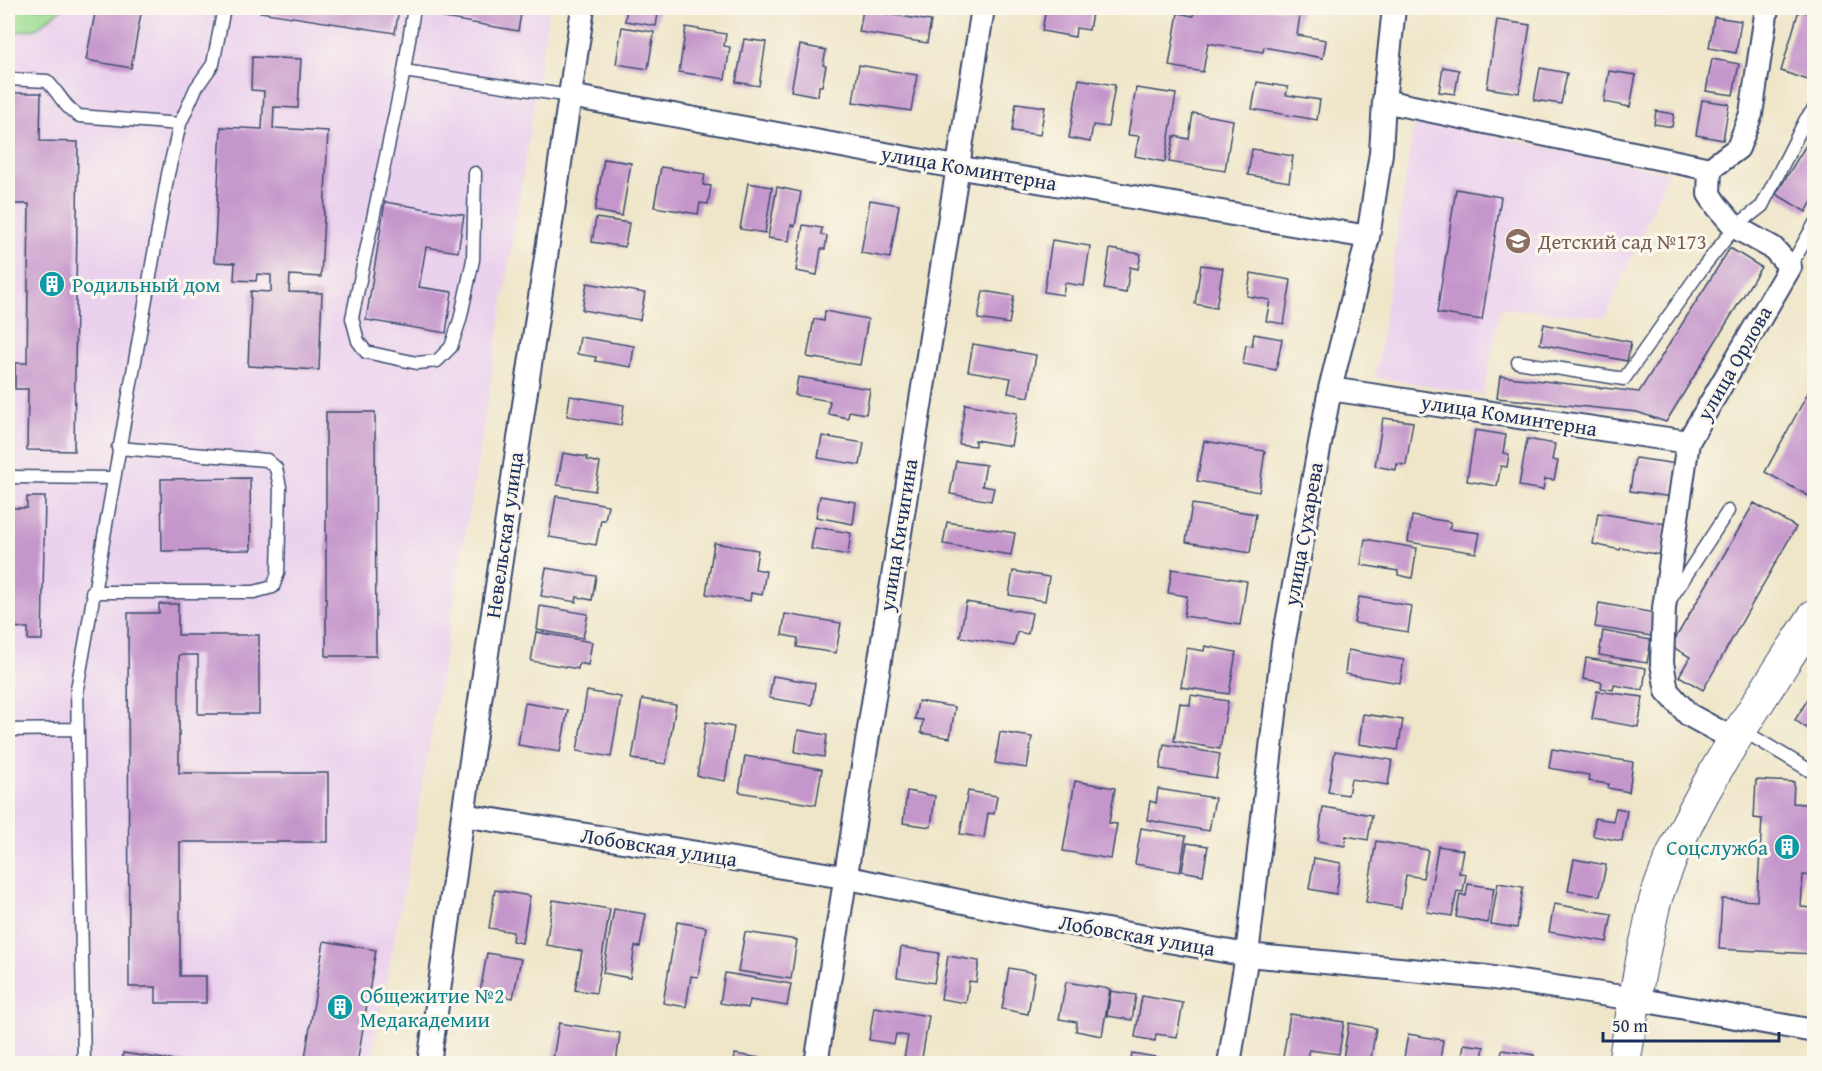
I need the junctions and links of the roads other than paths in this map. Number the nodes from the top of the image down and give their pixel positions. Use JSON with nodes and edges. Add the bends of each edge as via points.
{"nodes":[{"id":1,"x":224,"y":8,"type":"edge"},
{"id":2,"x":414,"y":8,"type":"edge"},
{"id":3,"x":583,"y":8,"type":"edge"},
{"id":4,"x":983,"y":8,"type":"edge"},
{"id":5,"x":1394,"y":8,"type":"edge"},
{"id":6,"x":1767,"y":8,"type":"edge"},
{"id":7,"x":404,"y":71,"type":"junction"},
{"id":8,"x":8,"y":80,"type":"edge"},
{"id":9,"x":570,"y":96,"type":"junction"},
{"id":10,"x":1384,"y":101,"type":"junction"},
{"id":11,"x":1815,"y":109,"type":"edge"},
{"id":12,"x":180,"y":124,"type":"junction"},
{"id":13,"x":956,"y":167,"type":"junction"},
{"id":14,"x":1710,"y":169,"type":"junction"},
{"id":15,"x":475,"y":173,"type":"dead end"},
{"id":16,"x":1815,"y":225,"type":"edge"},
{"id":17,"x":1735,"y":227,"type":"junction"},
{"id":18,"x":1368,"y":237,"type":"junction"},
{"id":19,"x":1790,"y":267,"type":"junction"},
{"id":20,"x":1518,"y":362,"type":"dead end"},
{"id":21,"x":1330,"y":388,"type":"junction"},
{"id":22,"x":1688,"y":442,"type":"junction"},
{"id":23,"x":118,"y":448,"type":"junction"},
{"id":24,"x":8,"y":477,"type":"edge"},
{"id":25,"x":113,"y":478,"type":"junction"},
{"id":26,"x":1728,"y":512,"type":"dead end"},
{"id":27,"x":92,"y":592,"type":"junction"},
{"id":28,"x":1664,"y":608,"type":"junction"},
{"id":29,"x":1815,"y":616,"type":"edge"},
{"id":30,"x":77,"y":729,"type":"junction"},
{"id":31,"x":8,"y":730,"type":"edge"},
{"id":32,"x":1739,"y":735,"type":"junction"},
{"id":33,"x":1815,"y":773,"type":"edge"},
{"id":34,"x":463,"y":815,"type":"junction"},
{"id":35,"x":844,"y":877,"type":"junction"},
{"id":36,"x":1247,"y":955,"type":"junction"},
{"id":37,"x":1635,"y":999,"type":"junction"},
{"id":38,"x":1815,"y":1031,"type":"edge"},
{"id":39,"x":84,"y":1064,"type":"edge"},
{"id":40,"x":429,"y":1064,"type":"edge"},
{"id":41,"x":816,"y":1064,"type":"edge"},
{"id":42,"x":1228,"y":1064,"type":"edge"},
{"id":43,"x":1624,"y":1064,"type":"edge"}],
"edges":[{"from":1,"to":12,"type":"lane","via":[[213,64],[196,88]]},
{"from":2,"to":7,"type":"lane"},
{"from":3,"to":9,"type":"street","name":"Невельская улица"},
{"from":4,"to":13,"type":"street","name":"улица Кичигина"},
{"from":5,"to":10,"type":"street","name":"улица Сухарева"},
{"from":6,"to":14,"type":"street","via":[[1751,114],[1738,148]]},
{"from":7,"to":9,"type":"lane"},
{"from":7,"to":15,"type":"lane","via":[[352,318],[357,341],[366,352],[417,363],[437,361],[451,347],[473,260]]},
{"from":8,"to":12,"type":"lane","via":[[47,81],[66,108],[79,116]]},
{"from":9,"to":13,"type":"street","name":"улица Коминтерна"},
{"from":9,"to":34,"type":"street","name":"Невельская улица"},
{"from":10,"to":14,"type":"street"},
{"from":10,"to":18,"type":"street","name":"улица Сухарева","via":[[1381,153]]},
{"from":11,"to":17,"type":"lane","via":[[1806,119],[1762,206]]},
{"from":12,"to":23,"type":"lane"},
{"from":13,"to":18,"type":"street","name":"улица Коминтерна"},
{"from":13,"to":35,"type":"street","name":"улица Кичигина"},
{"from":14,"to":17,"type":"street","via":[[1709,194]]},
{"from":16,"to":19,"type":"lane"},
{"from":17,"to":19,"type":"street","via":[[1773,248]]},
{"from":17,"to":20,"type":"lane","via":[[1624,379]]},
{"from":18,"to":21,"type":"street","name":"улица Сухарева"},
{"from":19,"to":22,"type":"street","name":"улица Орлова"},
{"from":21,"to":22,"type":"street","name":"улица Коминтерна"},
{"from":21,"to":36,"type":"street","name":"улица Сухарева","via":[[1282,645]]},
{"from":22,"to":28,"type":"street","name":"улица Орлова"},
{"from":23,"to":25,"type":"lane"},
{"from":23,"to":27,"type":"lane","via":[[267,460],[276,468],[280,487],[278,573],[273,587],[254,592]]},
{"from":24,"to":25,"type":"lane"},
{"from":25,"to":27,"type":"lane"},
{"from":26,"to":28,"type":"lane"},
{"from":27,"to":30,"type":"lane","via":[[77,688]]},
{"from":28,"to":32,"type":"street","name":"улица Орлова","via":[[1662,663],[1667,692],[1689,715]]},
{"from":29,"to":32,"type":"main road"},
{"from":30,"to":31,"type":"lane"},
{"from":30,"to":39,"type":"lane"},
{"from":32,"to":33,"type":"lane"},
{"from":32,"to":37,"type":"main road","via":[[1690,819],[1667,868],[1655,899]]},
{"from":34,"to":35,"type":"street","name":"Лобовская улица"},
{"from":34,"to":40,"type":"street","name":"Невельская улица"},
{"from":35,"to":36,"type":"street","name":"Лобовская улица","via":[[1045,919]]},
{"from":35,"to":41,"type":"street","name":"улица Кичигина"},
{"from":36,"to":37,"type":"street","name":"Лобовская улица","via":[[1486,977]]},
{"from":36,"to":42,"type":"street","name":"улица Сухарева"},
{"from":37,"to":38,"type":"street","name":"Лобовская улица"},
{"from":37,"to":43,"type":"main road"}]}
